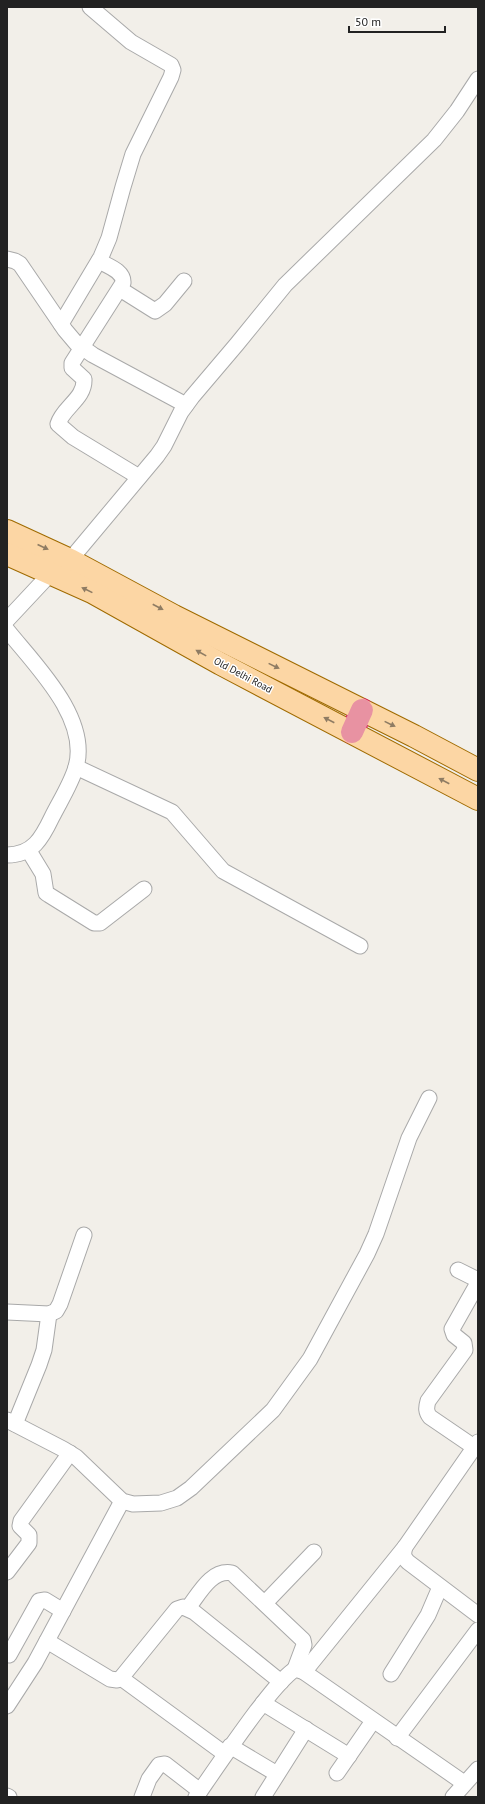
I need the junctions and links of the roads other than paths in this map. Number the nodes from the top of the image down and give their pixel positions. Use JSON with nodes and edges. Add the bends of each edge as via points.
{"nodes":[{"id":1,"x":90,"y":7,"type":"edge"},
{"id":2,"x":478,"y":79,"type":"edge"},
{"id":3,"x":7,"y":259,"type":"edge"},
{"id":4,"x":98,"y":261,"type":"junction"},
{"id":5,"x":184,"y":281,"type":"dead end"},
{"id":6,"x":120,"y":289,"type":"junction"},
{"id":7,"x":61,"y":324,"type":"junction"},
{"id":8,"x":83,"y":348,"type":"junction"},
{"id":9,"x":186,"y":405,"type":"junction"},
{"id":10,"x":139,"y":477,"type":"junction"},
{"id":11,"x":7,"y":531,"type":"edge"},
{"id":12,"x":7,"y":554,"type":"edge"},
{"id":13,"x":70,"y":560,"type":"junction"},
{"id":14,"x":51,"y":573,"type":"junction"},
{"id":15,"x":7,"y":620,"type":"edge"},
{"id":16,"x":7,"y":630,"type":"edge"},
{"id":17,"x":362,"y":710,"type":"junction"},
{"id":18,"x":352,"y":732,"type":"junction"},
{"id":19,"x":76,"y":767,"type":"junction"},
{"id":20,"x":478,"y":770,"type":"edge"},
{"id":21,"x":478,"y":799,"type":"edge"},
{"id":22,"x":29,"y":851,"type":"junction"},
{"id":23,"x":7,"y":855,"type":"edge"},
{"id":24,"x":144,"y":888,"type":"dead end"},
{"id":25,"x":360,"y":946,"type":"dead end"},
{"id":26,"x":429,"y":1098,"type":"dead end"},
{"id":27,"x":84,"y":1235,"type":"dead end"},
{"id":28,"x":458,"y":1270,"type":"dead end"},
{"id":29,"x":478,"y":1282,"type":"edge"},
{"id":30,"x":7,"y":1312,"type":"edge"},
{"id":31,"x":49,"y":1314,"type":"junction"},
{"id":32,"x":11,"y":1422,"type":"edge"},
{"id":33,"x":476,"y":1445,"type":"edge"},
{"id":34,"x":70,"y":1453,"type":"junction"},
{"id":35,"x":122,"y":1501,"type":"junction"},
{"id":36,"x":405,"y":1547,"type":"junction"},
{"id":37,"x":314,"y":1552,"type":"dead end"},
{"id":38,"x":7,"y":1572,"type":"edge"},
{"id":39,"x":440,"y":1587,"type":"junction"},
{"id":40,"x":264,"y":1603,"type":"junction"},
{"id":41,"x":188,"y":1608,"type":"junction"},
{"id":42,"x":63,"y":1611,"type":"junction"},
{"id":43,"x":478,"y":1615,"type":"edge"},
{"id":44,"x":478,"y":1630,"type":"edge"},
{"id":45,"x":47,"y":1641,"type":"junction"},
{"id":46,"x":8,"y":1654,"type":"edge"},
{"id":47,"x":32,"y":1667,"type":"junction"},
{"id":48,"x":300,"y":1671,"type":"junction"},
{"id":49,"x":391,"y":1674,"type":"dead end"},
{"id":50,"x":121,"y":1678,"type":"junction"},
{"id":51,"x":281,"y":1682,"type":"junction"},
{"id":52,"x":263,"y":1703,"type":"junction"},
{"id":53,"x":7,"y":1706,"type":"edge"},
{"id":54,"x":373,"y":1721,"type":"junction"},
{"id":55,"x":306,"y":1729,"type":"junction"},
{"id":56,"x":397,"y":1738,"type":"junction"},
{"id":57,"x":228,"y":1750,"type":"junction"},
{"id":58,"x":349,"y":1756,"type":"junction"},
{"id":59,"x":478,"y":1769,"type":"edge"},
{"id":60,"x":337,"y":1773,"type":"dead end"},
{"id":61,"x":277,"y":1774,"type":"junction"},
{"id":62,"x":464,"y":1783,"type":"junction"},
{"id":63,"x":198,"y":1794,"type":"edge"},
{"id":64,"x":142,"y":1797,"type":"edge"},
{"id":65,"x":263,"y":1797,"type":"edge"},
{"id":66,"x":453,"y":1797,"type":"edge"}],
"edges":[{"from":1,"to":4,"type":"street","via":[[131,42],[171,65],[173,70],[133,154],[109,238]]},
{"from":2,"to":9,"type":"street","via":[[434,140],[285,285]]},
{"from":3,"to":7,"type":"street","via":[[20,264]]},
{"from":4,"to":6,"type":"street","via":[[120,273],[123,278]]},
{"from":4,"to":7,"type":"street"},
{"from":5,"to":6,"type":"street","via":[[165,304],[155,311]]},
{"from":6,"to":8,"type":"street"},
{"from":7,"to":8,"type":"street"},
{"from":8,"to":9,"type":"street"},
{"from":8,"to":10,"type":"street","via":[[72,363],[72,368],[84,379],[82,390],[58,424],[79,441]]},
{"from":9,"to":10,"type":"street","via":[[164,446]]},
{"from":10,"to":13,"type":"street"},
{"from":11,"to":13,"type":"main road","name":"Old Delhi Road","one_way":true},
{"from":12,"to":14,"type":"main road","name":"Old Delhi Road"},
{"from":13,"to":17,"type":"main road","name":"Old Delhi Road","one_way":true,"via":[[174,616]]},
{"from":14,"to":15,"type":"street"},
{"from":18,"to":14,"type":"main road","name":"Old Delhi Road","one_way":true,"via":[[221,664],[92,592]]},
{"from":16,"to":19,"type":"street","via":[[58,695],[70,716],[78,748]]},
{"from":17,"to":18,"type":"highway"},
{"from":17,"to":20,"type":"main road","name":"Old Delhi Road","one_way":true},
{"from":21,"to":18,"type":"main road","name":"Old Delhi Road","one_way":true},
{"from":19,"to":22,"type":"street","via":[[45,832]]},
{"from":19,"to":25,"type":"street","via":[[172,812],[224,871]]},
{"from":22,"to":23,"type":"street"},
{"from":22,"to":24,"type":"street","via":[[43,874],[48,895],[94,923],[100,923]]},
{"from":26,"to":35,"type":"street","via":[[409,1138],[368,1254],[310,1359],[278,1404],[266,1419],[197,1483],[177,1498],[161,1503],[133,1504]]},
{"from":27,"to":31,"type":"street","via":[[60,1304],[56,1311]]},
{"from":28,"to":29,"type":"street"},
{"from":29,"to":33,"type":"street","via":[[452,1329],[454,1335],[464,1343],[465,1350],[426,1407],[430,1417]]},
{"from":30,"to":31,"type":"street"},
{"from":31,"to":32,"type":"street","via":[[40,1365]]},
{"from":32,"to":34,"type":"street"},
{"from":33,"to":36,"type":"street"},
{"from":34,"to":35,"type":"street"},
{"from":34,"to":38,"type":"street","via":[[21,1521],[20,1526],[29,1535],[29,1543]]},
{"from":35,"to":42,"type":"street"},
{"from":36,"to":39,"type":"street","via":[[403,1558]]},
{"from":36,"to":48,"type":"street"},
{"from":37,"to":40,"type":"street"},
{"from":39,"to":43,"type":"street"},
{"from":39,"to":49,"type":"street","via":[[428,1615]]},
{"from":40,"to":41,"type":"street","via":[[238,1578],[226,1572],[211,1578]]},
{"from":40,"to":48,"type":"street","via":[[303,1640]]},
{"from":41,"to":50,"type":"street","via":[[178,1609]]},
{"from":41,"to":51,"type":"street"},
{"from":42,"to":45,"type":"street"},
{"from":42,"to":46,"type":"street","via":[[45,1600],[39,1601]]},
{"from":44,"to":56,"type":"street"},
{"from":45,"to":47,"type":"street"},
{"from":45,"to":50,"type":"street","via":[[110,1679]]},
{"from":46,"to":47,"type":"street"},
{"from":47,"to":53,"type":"street"},
{"from":48,"to":51,"type":"street","via":[[287,1675]]},
{"from":48,"to":54,"type":"street"},
{"from":50,"to":57,"type":"street"},
{"from":51,"to":52,"type":"street"},
{"from":52,"to":55,"type":"street"},
{"from":52,"to":57,"type":"street"},
{"from":54,"to":56,"type":"street"},
{"from":54,"to":58,"type":"street"},
{"from":55,"to":58,"type":"street"},
{"from":55,"to":61,"type":"street"},
{"from":56,"to":62,"type":"street"},
{"from":57,"to":61,"type":"street"},
{"from":57,"to":63,"type":"street"},
{"from":58,"to":60,"type":"street"},
{"from":59,"to":62,"type":"street"},
{"from":61,"to":65,"type":"street"},
{"from":62,"to":66,"type":"street"},
{"from":63,"to":64,"type":"street","via":[[165,1764],[159,1765]]}]}
